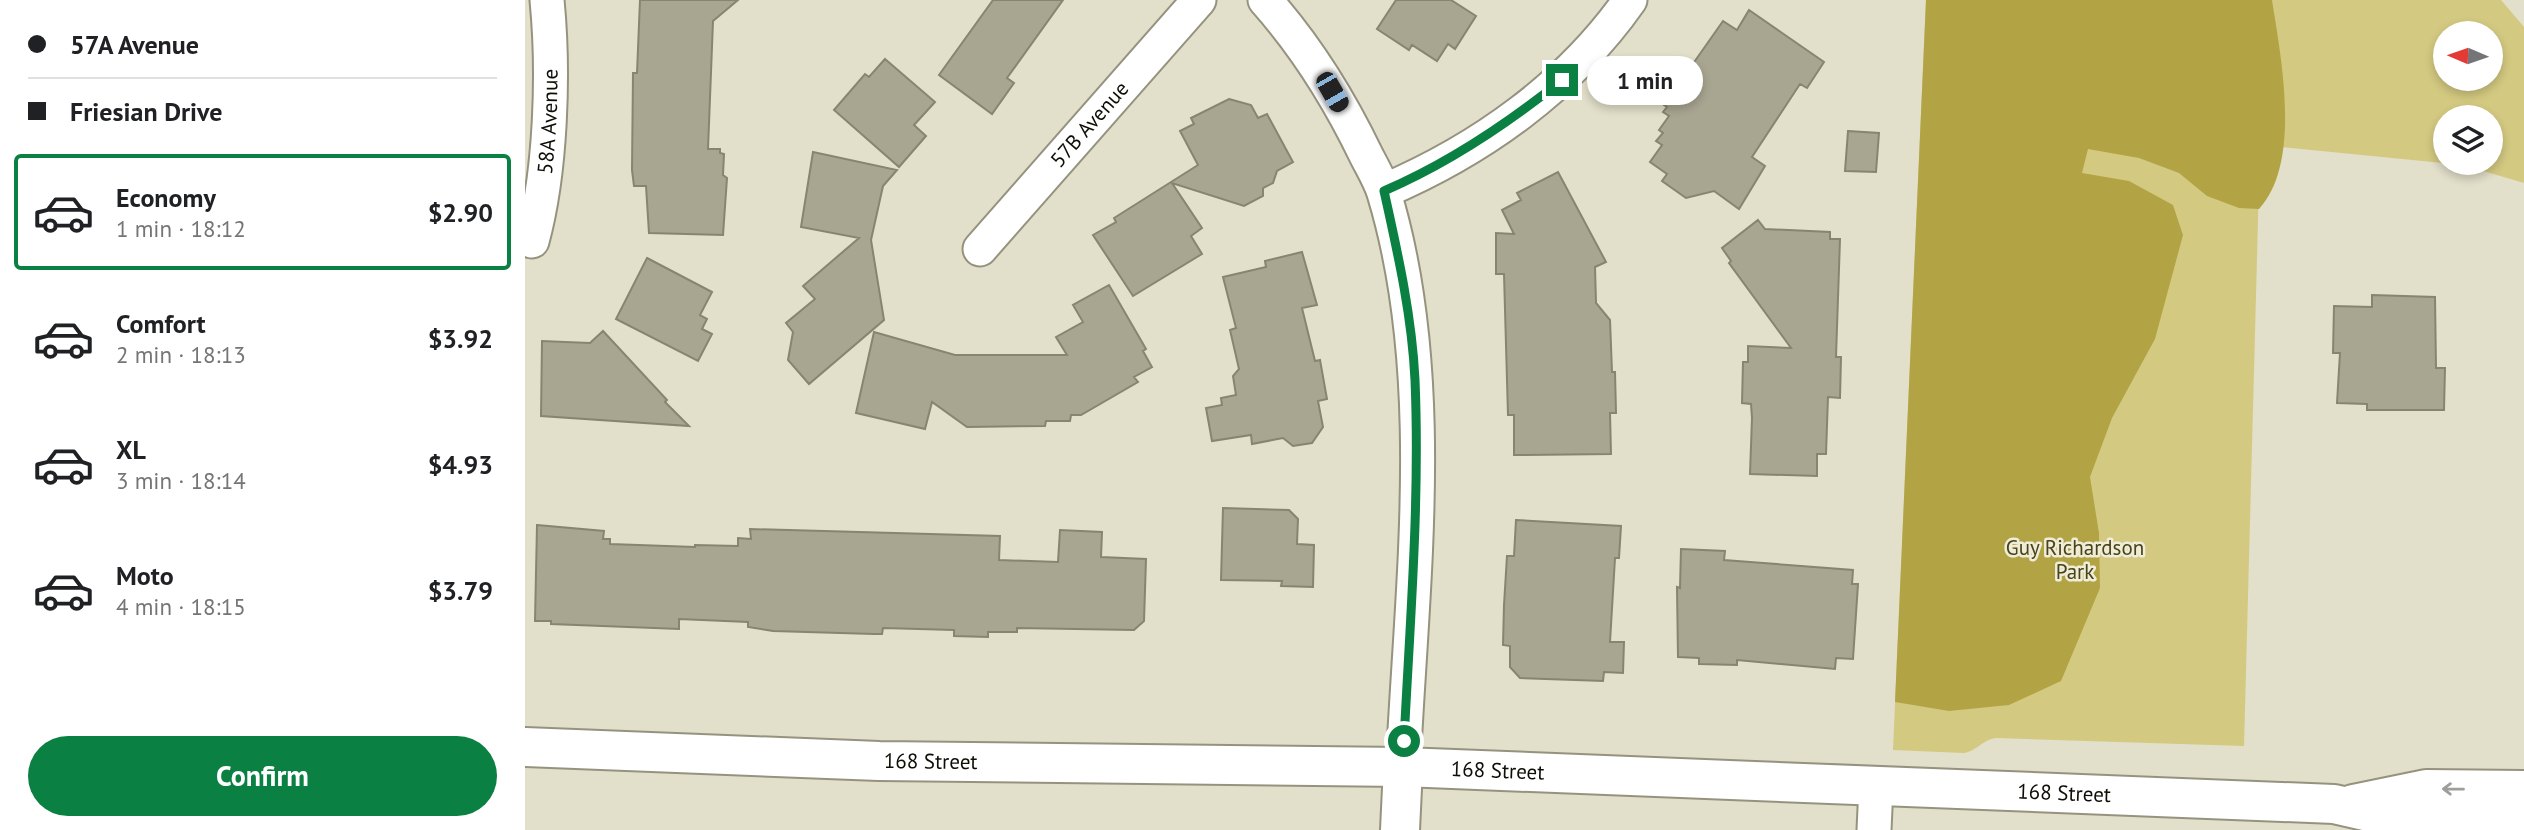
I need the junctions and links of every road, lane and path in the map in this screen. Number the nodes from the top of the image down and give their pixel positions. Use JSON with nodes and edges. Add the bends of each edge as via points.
{"nodes":[{"id":1,"x":547,"y":0,"type":"edge"},
{"id":2,"x":1199,"y":0,"type":"edge"},
{"id":3,"x":1265,"y":0,"type":"edge"},
{"id":4,"x":1630,"y":0,"type":"edge"},
{"id":5,"x":1384,"y":191,"type":"junction"},
{"id":6,"x":533,"y":241,"type":"dead end"},
{"id":7,"x":980,"y":249,"type":"dead end"},
{"id":8,"x":525,"y":747,"type":"edge"},
{"id":9,"x":1403,"y":767,"type":"junction"},
{"id":10,"x":1876,"y":786,"type":"junction"},
{"id":11,"x":2524,"y":790,"type":"edge"},
{"id":12,"x":2344,"y":806,"type":"junction"},
{"id":13,"x":2524,"y":827,"type":"edge"},
{"id":14,"x":1400,"y":830,"type":"edge"},
{"id":15,"x":1874,"y":830,"type":"edge"}],
"edges":[{"from":1,"to":6,"type":"street","name":"58A Avenue","via":[[546,171]]},
{"from":2,"to":7,"type":"street","name":"57B Avenue"},
{"from":3,"to":5,"type":"street","via":[[1321,73]]},
{"from":4,"to":5,"type":"street","via":[[1604,37],[1544,95],[1432,171]]},
{"from":5,"to":9,"type":"street","via":[[1405,284],[1415,378],[1416,485]]},
{"from":8,"to":9,"type":"main road","name":"168 Street","via":[[879,761]]},
{"from":9,"to":10,"type":"main road","name":"168 Street"},
{"from":9,"to":14,"type":"main road"},
{"from":10,"to":12,"type":"main road","name":"168 Street"},
{"from":10,"to":15,"type":"street"},
{"from":11,"to":12,"type":"main road","name":"168 Street","one_way":true,"via":[[2426,789]]},
{"from":12,"to":13,"type":"main road","name":"168 Street","via":[[2426,825]]}]}
